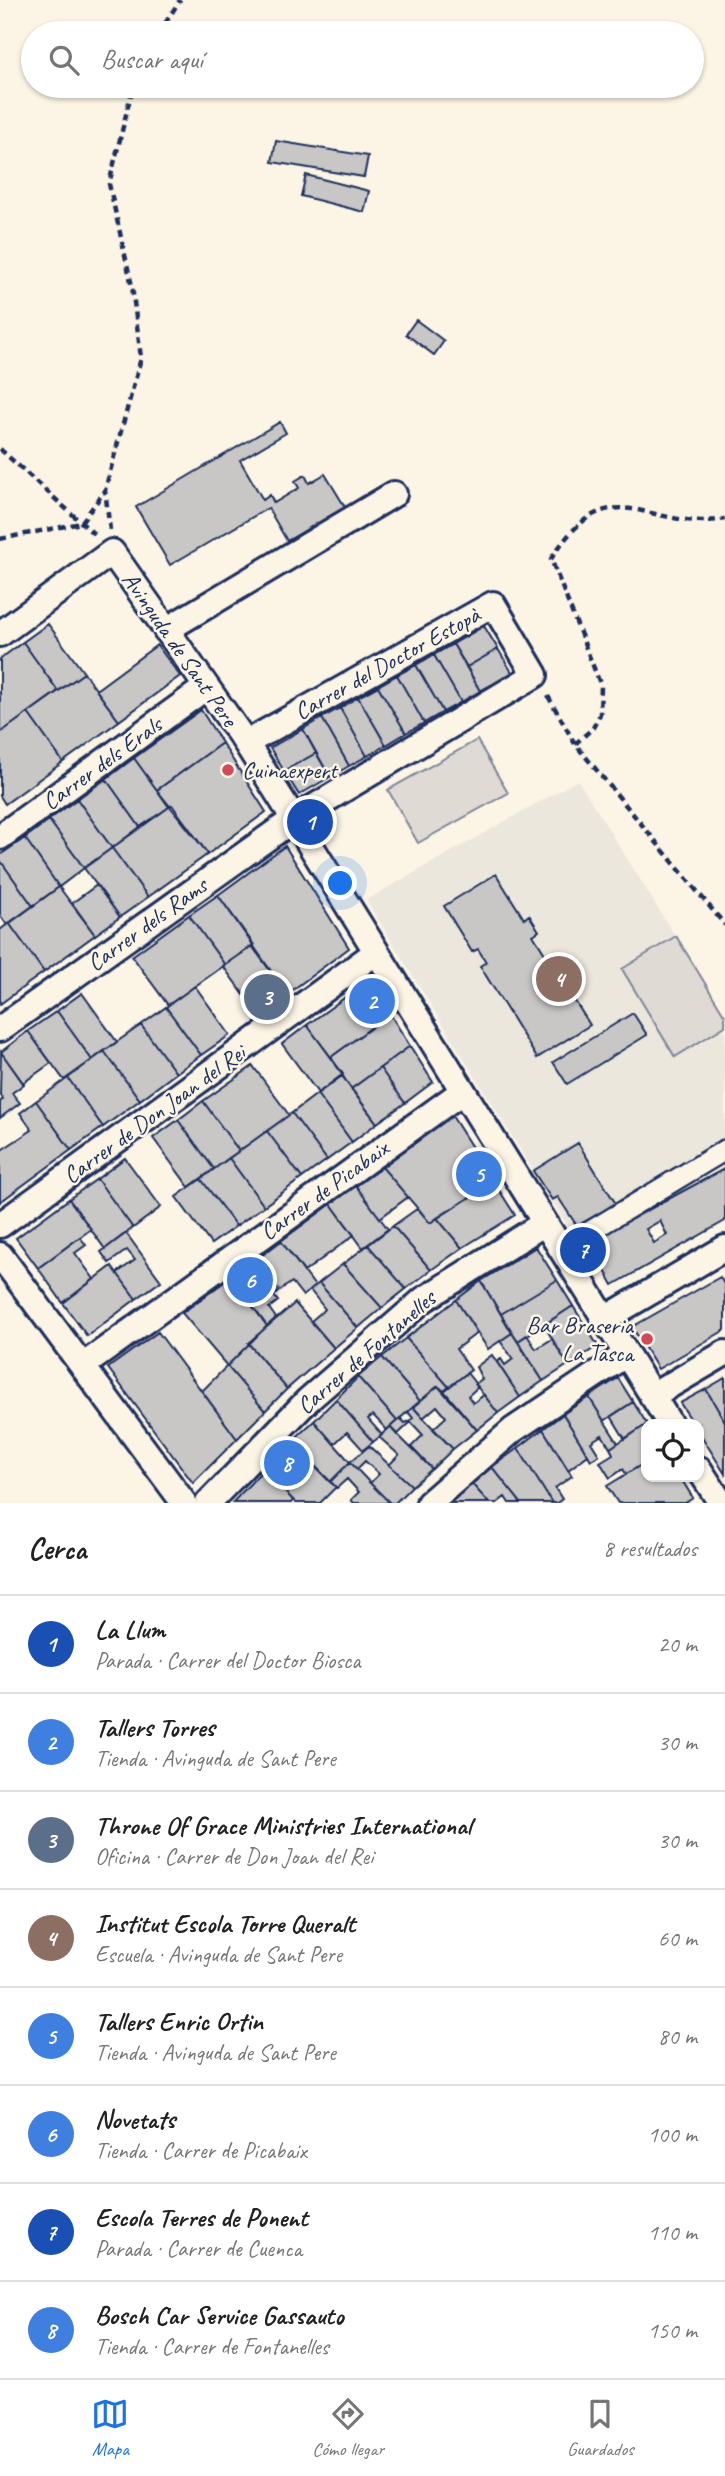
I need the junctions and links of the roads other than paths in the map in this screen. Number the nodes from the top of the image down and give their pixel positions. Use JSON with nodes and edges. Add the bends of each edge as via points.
{"nodes":[{"id":1,"x":394,"y":494,"type":"dead end"},
{"id":2,"x":166,"y":630,"type":"junction"},
{"id":3,"x":0,"y":634,"type":"edge"},
{"id":4,"x":535,"y":675,"type":"joint"},
{"id":5,"x":205,"y":688,"type":"junction"},
{"id":6,"x":246,"y":743,"type":"junction"},
{"id":7,"x":294,"y":819,"type":"junction"},
{"id":8,"x":0,"y":838,"type":"edge"},
{"id":9,"x":375,"y":953,"type":"junction"},
{"id":10,"x":0,"y":1029,"type":"edge"},
{"id":11,"x":463,"y":1091,"type":"junction"},
{"id":12,"x":725,"y":1150,"type":"edge"},
{"id":13,"x":543,"y":1224,"type":"junction"},
{"id":14,"x":0,"y":1225,"type":"edge"},
{"id":15,"x":725,"y":1248,"type":"edge"},
{"id":16,"x":559,"y":1250,"type":"junction"},
{"id":17,"x":0,"y":1255,"type":"edge"},
{"id":18,"x":603,"y":1320,"type":"junction"},
{"id":19,"x":725,"y":1353,"type":"edge"},
{"id":20,"x":625,"y":1354,"type":"junction"},
{"id":21,"x":84,"y":1365,"type":"junction"},
{"id":22,"x":652,"y":1396,"type":"junction"},
{"id":23,"x":667,"y":1419,"type":"edge"},
{"id":24,"x":704,"y":1477,"type":"edge"},
{"id":25,"x":720,"y":1501,"type":"edge"},
{"id":26,"x":184,"y":1503,"type":"edge"},
{"id":27,"x":208,"y":1503,"type":"edge"},
{"id":28,"x":429,"y":1503,"type":"edge"}],
"edges":[{"from":1,"to":2,"type":"street"},
{"from":2,"to":3,"type":"street","name":"Avinguda de Sant Pere","via":[[112,552]]},
{"from":2,"to":5,"type":"street","name":"Avinguda de Sant Pere"},
{"from":4,"to":6,"type":"street","name":"Carrer del Doctor Estopà","via":[[493,604]]},
{"from":4,"to":7,"type":"street","name":"Carrer dels Rams"},
{"from":5,"to":6,"type":"street","name":"Avinguda de Sant Pere"},
{"from":5,"to":8,"type":"street","name":"Carrer dels Erals"},
{"from":6,"to":7,"type":"street","name":"Avinguda de Sant Pere"},
{"from":7,"to":9,"type":"street","name":"Avinguda de Sant Pere"},
{"from":7,"to":10,"type":"street","name":"Carrer dels Rams"},
{"from":9,"to":11,"type":"street","name":"Avinguda de Sant Pere"},
{"from":9,"to":14,"type":"street","name":"Carrer de Don Joan del Rei"},
{"from":11,"to":13,"type":"street","name":"Avinguda de Sant Pere"},
{"from":11,"to":21,"type":"street","name":"Carrer de Picabaix"},
{"from":12,"to":16,"type":"street"},
{"from":13,"to":16,"type":"street","name":"Avinguda de Sant Pere"},
{"from":13,"to":27,"type":"street","name":"Carrer de Fontanelles","via":[[423,1300],[308,1400]]},
{"from":15,"to":18,"type":"street"},
{"from":16,"to":18,"type":"street","name":"Avinguda de Sant Pere"},
{"from":17,"to":21,"type":"street"},
{"from":18,"to":20,"type":"street","name":"Avinguda de Sant Pere"},
{"from":19,"to":22,"type":"street"},
{"from":20,"to":22,"type":"street","name":"Avinguda de Sant Pere"},
{"from":20,"to":28,"type":"street","via":[[513,1430]]},
{"from":21,"to":26,"type":"street"},
{"from":22,"to":23,"type":"street","name":"Avinguda de Sant Pere"},
{"from":24,"to":25,"type":"street"}]}
